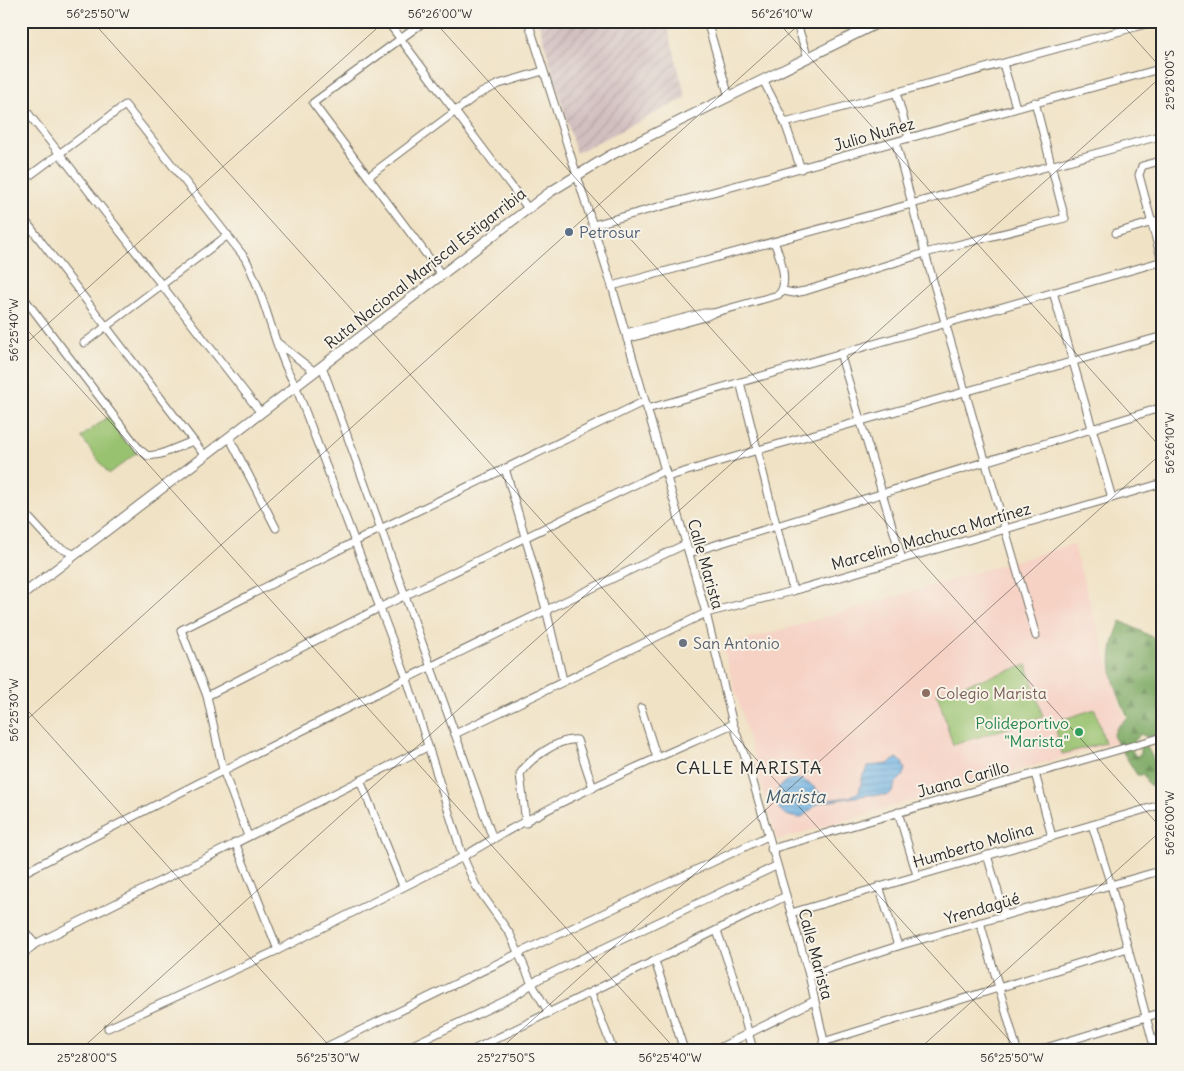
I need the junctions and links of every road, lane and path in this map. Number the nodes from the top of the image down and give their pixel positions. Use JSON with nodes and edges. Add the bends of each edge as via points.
{"nodes":[{"id":1,"x":387,"y":21,"type":"edge"},
{"id":2,"x":425,"y":21,"type":"edge"},
{"id":3,"x":528,"y":21,"type":"edge"},
{"id":4,"x":707,"y":21,"type":"edge"},
{"id":5,"x":796,"y":21,"type":"edge"},
{"id":6,"x":882,"y":21,"type":"edge"},
{"id":7,"x":1157,"y":21,"type":"edge"},
{"id":8,"x":402,"y":38,"type":"junction"},
{"id":9,"x":808,"y":58,"type":"junction"},
{"id":10,"x":1003,"y":64,"type":"junction"},
{"id":11,"x":1163,"y":68,"type":"edge"},
{"id":12,"x":543,"y":71,"type":"junction"},
{"id":13,"x":763,"y":80,"type":"junction"},
{"id":14,"x":896,"y":92,"type":"junction"},
{"id":15,"x":729,"y":97,"type":"junction"},
{"id":16,"x":1035,"y":102,"type":"junction"},
{"id":17,"x":21,"y":104,"type":"edge"},
{"id":18,"x":1016,"y":107,"type":"junction"},
{"id":19,"x":456,"y":111,"type":"junction"},
{"id":20,"x":786,"y":123,"type":"junction"},
{"id":21,"x":1163,"y":135,"type":"edge"},
{"id":22,"x":909,"y":138,"type":"junction"},
{"id":23,"x":896,"y":143,"type":"junction"},
{"id":24,"x":60,"y":154,"type":"junction"},
{"id":25,"x":1163,"y":160,"type":"edge"},
{"id":26,"x":1051,"y":166,"type":"junction"},
{"id":27,"x":801,"y":169,"type":"junction"},
{"id":28,"x":576,"y":175,"type":"junction"},
{"id":29,"x":369,"y":176,"type":"junction"},
{"id":30,"x":21,"y":182,"type":"edge"},
{"id":31,"x":911,"y":204,"type":"junction"},
{"id":32,"x":527,"y":207,"type":"junction"},
{"id":33,"x":21,"y":215,"type":"edge"},
{"id":34,"x":1163,"y":220,"type":"edge"},
{"id":35,"x":1151,"y":223,"type":"junction"},
{"id":36,"x":593,"y":225,"type":"junction"},
{"id":37,"x":1116,"y":233,"type":"dead end"},
{"id":38,"x":228,"y":236,"type":"junction"},
{"id":39,"x":774,"y":242,"type":"junction"},
{"id":40,"x":925,"y":253,"type":"junction"},
{"id":41,"x":1162,"y":262,"type":"edge"},
{"id":42,"x":440,"y":274,"type":"junction"},
{"id":43,"x":162,"y":286,"type":"junction"},
{"id":44,"x":612,"y":286,"type":"junction"},
{"id":45,"x":783,"y":291,"type":"junction"},
{"id":46,"x":1053,"y":292,"type":"junction"},
{"id":47,"x":21,"y":294,"type":"edge"},
{"id":48,"x":946,"y":323,"type":"junction"},
{"id":49,"x":106,"y":326,"type":"junction"},
{"id":50,"x":626,"y":336,"type":"junction"},
{"id":51,"x":1163,"y":336,"type":"edge"},
{"id":52,"x":84,"y":343,"type":"dead end"},
{"id":53,"x":278,"y":343,"type":"junction"},
{"id":54,"x":840,"y":353,"type":"junction"},
{"id":55,"x":1073,"y":361,"type":"junction"},
{"id":56,"x":318,"y":369,"type":"junction"},
{"id":57,"x":740,"y":382,"type":"junction"},
{"id":58,"x":296,"y":387,"type":"junction"},
{"id":59,"x":965,"y":392,"type":"junction"},
{"id":60,"x":646,"y":405,"type":"junction"},
{"id":61,"x":1163,"y":407,"type":"edge"},
{"id":62,"x":261,"y":412,"type":"junction"},
{"id":63,"x":860,"y":421,"type":"junction"},
{"id":64,"x":1092,"y":429,"type":"junction"},
{"id":65,"x":229,"y":437,"type":"junction"},
{"id":66,"x":194,"y":441,"type":"junction"},
{"id":67,"x":758,"y":450,"type":"junction"},
{"id":68,"x":205,"y":456,"type":"junction"},
{"id":69,"x":986,"y":461,"type":"junction"},
{"id":70,"x":505,"y":468,"type":"junction"},
{"id":71,"x":666,"y":474,"type":"junction"},
{"id":72,"x":1163,"y":483,"type":"edge"},
{"id":73,"x":882,"y":494,"type":"junction"},
{"id":74,"x":1112,"y":498,"type":"junction"},
{"id":75,"x":21,"y":509,"type":"edge"},
{"id":76,"x":777,"y":525,"type":"junction"},
{"id":77,"x":276,"y":528,"type":"dead end"},
{"id":78,"x":380,"y":529,"type":"junction"},
{"id":79,"x":1006,"y":530,"type":"junction"},
{"id":80,"x":526,"y":537,"type":"junction"},
{"id":81,"x":355,"y":543,"type":"junction"},
{"id":82,"x":686,"y":544,"type":"junction"},
{"id":83,"x":689,"y":553,"type":"junction"},
{"id":84,"x":75,"y":555,"type":"junction"},
{"id":85,"x":902,"y":559,"type":"junction"},
{"id":86,"x":793,"y":591,"type":"junction"},
{"id":87,"x":21,"y":596,"type":"edge"},
{"id":88,"x":405,"y":596,"type":"junction"},
{"id":89,"x":379,"y":608,"type":"junction"},
{"id":90,"x":546,"y":609,"type":"junction"},
{"id":91,"x":706,"y":613,"type":"junction"},
{"id":92,"x":1036,"y":636,"type":"dead end"},
{"id":93,"x":431,"y":668,"type":"junction"},
{"id":94,"x":406,"y":679,"type":"junction"},
{"id":95,"x":563,"y":680,"type":"junction"},
{"id":96,"x":207,"y":696,"type":"junction"},
{"id":97,"x":641,"y":708,"type":"dead end"},
{"id":98,"x":734,"y":724,"type":"junction"},
{"id":99,"x":455,"y":734,"type":"junction"},
{"id":100,"x":1163,"y":736,"type":"edge"},
{"id":101,"x":427,"y":746,"type":"junction"},
{"id":102,"x":657,"y":758,"type":"junction"},
{"id":103,"x":223,"y":770,"type":"junction"},
{"id":104,"x":1035,"y":773,"type":"junction"},
{"id":105,"x":360,"y":780,"type":"junction"},
{"id":106,"x":594,"y":788,"type":"junction"},
{"id":107,"x":1163,"y":804,"type":"edge"},
{"id":108,"x":898,"y":812,"type":"junction"},
{"id":109,"x":526,"y":823,"type":"junction"},
{"id":110,"x":1092,"y":825,"type":"junction"},
{"id":111,"x":248,"y":836,"type":"junction"},
{"id":112,"x":768,"y":836,"type":"junction"},
{"id":113,"x":1052,"y":836,"type":"junction"},
{"id":114,"x":493,"y":839,"type":"junction"},
{"id":115,"x":235,"y":842,"type":"junction"},
{"id":116,"x":772,"y":849,"type":"junction"},
{"id":117,"x":987,"y":855,"type":"junction"},
{"id":118,"x":463,"y":858,"type":"junction"},
{"id":119,"x":776,"y":866,"type":"junction"},
{"id":120,"x":1163,"y":870,"type":"edge"},
{"id":121,"x":21,"y":874,"type":"edge"},
{"id":122,"x":917,"y":875,"type":"junction"},
{"id":123,"x":1111,"y":885,"type":"junction"},
{"id":124,"x":403,"y":886,"type":"junction"},
{"id":125,"x":880,"y":886,"type":"junction"},
{"id":126,"x":786,"y":896,"type":"junction"},
{"id":127,"x":791,"y":913,"type":"junction"},
{"id":128,"x":1005,"y":915,"type":"junction"},
{"id":129,"x":980,"y":922,"type":"junction"},
{"id":130,"x":21,"y":927,"type":"edge"},
{"id":131,"x":717,"y":931,"type":"junction"},
{"id":132,"x":35,"y":944,"type":"junction"},
{"id":133,"x":898,"y":946,"type":"junction"},
{"id":134,"x":1128,"y":948,"type":"junction"},
{"id":135,"x":278,"y":950,"type":"junction"},
{"id":136,"x":519,"y":953,"type":"junction"},
{"id":137,"x":21,"y":956,"type":"edge"},
{"id":138,"x":655,"y":962,"type":"junction"},
{"id":139,"x":809,"y":974,"type":"junction"},
{"id":140,"x":532,"y":984,"type":"junction"},
{"id":141,"x":1000,"y":988,"type":"junction"},
{"id":142,"x":591,"y":993,"type":"junction"},
{"id":143,"x":814,"y":1001,"type":"junction"},
{"id":144,"x":1163,"y":1012,"type":"edge"},
{"id":145,"x":549,"y":1013,"type":"junction"},
{"id":146,"x":1146,"y":1017,"type":"junction"},
{"id":147,"x":108,"y":1028,"type":"dead end"},
{"id":148,"x":748,"y":1034,"type":"junction"},
{"id":149,"x":823,"y":1042,"type":"junction"},
{"id":150,"x":320,"y":1050,"type":"edge"},
{"id":151,"x":402,"y":1050,"type":"edge"},
{"id":152,"x":473,"y":1050,"type":"edge"},
{"id":153,"x":612,"y":1050,"type":"edge"},
{"id":154,"x":684,"y":1050,"type":"edge"},
{"id":155,"x":715,"y":1050,"type":"edge"},
{"id":156,"x":753,"y":1050,"type":"edge"},
{"id":157,"x":826,"y":1050,"type":"edge"},
{"id":158,"x":1017,"y":1050,"type":"edge"},
{"id":159,"x":1039,"y":1050,"type":"edge"},
{"id":160,"x":1155,"y":1050,"type":"edge"}],
"edges":[{"from":1,"to":8,"type":"street"},
{"from":2,"to":8,"type":"street"},
{"from":3,"to":12,"type":"street","name":"Calle Marista"},
{"from":4,"to":15,"type":"street"},
{"from":5,"to":9,"type":"street"},
{"from":6,"to":9,"type":"main road","name":"Ruta Nacional Mariscal Estigarribia"},
{"from":7,"to":10,"type":"street"},
{"from":8,"to":19,"type":"street"},
{"from":8,"to":29,"type":"street","via":[[313,103]]},
{"from":9,"to":13,"type":"main road","name":"Ruta Nacional Mariscal Estigarribia"},
{"from":10,"to":14,"type":"street"},
{"from":10,"to":18,"type":"street"},
{"from":11,"to":16,"type":"street","name":"Julio Nuñez"},
{"from":12,"to":19,"type":"street","via":[[499,84]]},
{"from":12,"to":28,"type":"street","name":"Calle Marista"},
{"from":13,"to":15,"type":"main road","name":"Ruta Nacional Mariscal Estigarribia"},
{"from":13,"to":20,"type":"street"},
{"from":14,"to":20,"type":"street"},
{"from":14,"to":22,"type":"street"},
{"from":15,"to":28,"type":"main road","name":"Ruta Nacional Mariscal Estigarribia"},
{"from":16,"to":18,"type":"street","name":"Julio Nuñez"},
{"from":16,"to":26,"type":"street"},
{"from":17,"to":24,"type":"street"},
{"from":18,"to":22,"type":"street","name":"Julio Nuñez"},
{"from":19,"to":29,"type":"street"},
{"from":19,"to":32,"type":"street"},
{"from":20,"to":27,"type":"street"},
{"from":21,"to":26,"type":"street"},
{"from":22,"to":23,"type":"street","name":"Julio Nuñez"},
{"from":23,"to":27,"type":"street","name":"Julio Nuñez"},
{"from":23,"to":31,"type":"street"},
{"from":24,"to":30,"type":"street"},
{"from":24,"to":38,"type":"street","via":[[125,105]]},
{"from":24,"to":43,"type":"street"},
{"from":25,"to":35,"type":"street","via":[[1142,166],[1139,175]]},
{"from":26,"to":31,"type":"street"},
{"from":26,"to":40,"type":"street","via":[[1064,217]]},
{"from":27,"to":36,"type":"street","name":"Julio Nuñez"},
{"from":28,"to":32,"type":"main road","name":"Ruta Nacional Mariscal Estigarribia"},
{"from":28,"to":36,"type":"street","name":"Calle Marista"},
{"from":29,"to":42,"type":"street"},
{"from":31,"to":39,"type":"street"},
{"from":31,"to":40,"type":"street"},
{"from":32,"to":42,"type":"main road","name":"Ruta Nacional Mariscal Estigarribia"},
{"from":33,"to":49,"type":"street"},
{"from":34,"to":35,"type":"street"},
{"from":35,"to":37,"type":"street"},
{"from":35,"to":41,"type":"street"},
{"from":36,"to":44,"type":"street","name":"Calle Marista"},
{"from":38,"to":43,"type":"street"},
{"from":38,"to":53,"type":"street","via":[[253,273]]},
{"from":39,"to":44,"type":"street"},
{"from":39,"to":45,"type":"street"},
{"from":40,"to":45,"type":"street","via":[[805,291]]},
{"from":40,"to":48,"type":"street"},
{"from":41,"to":46,"type":"street"},
{"from":42,"to":56,"type":"main road","name":"Ruta Nacional Mariscal Estigarribia"},
{"from":43,"to":49,"type":"street"},
{"from":43,"to":62,"type":"street"},
{"from":44,"to":50,"type":"street","name":"Calle Marista"},
{"from":45,"to":50,"type":"street","via":[[705,317]]},
{"from":46,"to":48,"type":"street"},
{"from":46,"to":55,"type":"street"},
{"from":47,"to":66,"type":"street","via":[[139,449],[148,456]]},
{"from":48,"to":54,"type":"street"},
{"from":48,"to":59,"type":"street"},
{"from":49,"to":52,"type":"street"},
{"from":49,"to":66,"type":"street"},
{"from":50,"to":60,"type":"street","name":"Calle Marista"},
{"from":51,"to":55,"type":"street"},
{"from":53,"to":56,"type":"street"},
{"from":53,"to":58,"type":"street","via":[[280,356]]},
{"from":54,"to":57,"type":"street"},
{"from":54,"to":63,"type":"street"},
{"from":55,"to":59,"type":"street"},
{"from":55,"to":64,"type":"street"},
{"from":56,"to":58,"type":"main road","name":"Ruta Nacional Mariscal Estigarribia"},
{"from":56,"to":78,"type":"street"},
{"from":57,"to":60,"type":"street"},
{"from":57,"to":67,"type":"street"},
{"from":58,"to":62,"type":"main road","name":"Ruta Nacional Mariscal Estigarribia"},
{"from":58,"to":81,"type":"street"},
{"from":59,"to":63,"type":"street"},
{"from":59,"to":69,"type":"street"},
{"from":60,"to":70,"type":"street"},
{"from":60,"to":71,"type":"street","name":"Calle Marista"},
{"from":61,"to":64,"type":"street"},
{"from":62,"to":65,"type":"main road","name":"Ruta Nacional Mariscal Estigarribia"},
{"from":63,"to":67,"type":"street"},
{"from":63,"to":73,"type":"street"},
{"from":64,"to":69,"type":"street"},
{"from":64,"to":74,"type":"street"},
{"from":65,"to":68,"type":"main road","name":"Ruta Nacional Mariscal Estigarribia"},
{"from":65,"to":77,"type":"street"},
{"from":66,"to":68,"type":"street"},
{"from":67,"to":71,"type":"street"},
{"from":67,"to":76,"type":"street"},
{"from":68,"to":84,"type":"main road","name":"Ruta Nacional Mariscal Estigarribia"},
{"from":69,"to":73,"type":"street"},
{"from":69,"to":79,"type":"street"},
{"from":70,"to":78,"type":"street"},
{"from":70,"to":80,"type":"street"},
{"from":71,"to":80,"type":"street"},
{"from":71,"to":82,"type":"street","name":"Calle Marista"},
{"from":72,"to":74,"type":"street","name":"Marcelino Machuca Martínez"},
{"from":73,"to":76,"type":"street"},
{"from":73,"to":85,"type":"street"},
{"from":74,"to":79,"type":"street","name":"Marcelino Machuca Martínez"},
{"from":75,"to":84,"type":"street","via":[[47,539]]},
{"from":76,"to":83,"type":"street"},
{"from":76,"to":86,"type":"street"},
{"from":78,"to":81,"type":"street"},
{"from":78,"to":88,"type":"street"},
{"from":79,"to":85,"type":"street","name":"Marcelino Machuca Martínez"},
{"from":79,"to":92,"type":"street"},
{"from":80,"to":88,"type":"street"},
{"from":80,"to":90,"type":"street"},
{"from":81,"to":89,"type":"street"},
{"from":81,"to":96,"type":"street","via":[[181,630]]},
{"from":82,"to":83,"type":"street","name":"Calle Marista"},
{"from":82,"to":90,"type":"street"},
{"from":83,"to":91,"type":"street","name":"Calle Marista"},
{"from":84,"to":87,"type":"main road","name":"Ruta Nacional Mariscal Estigarribia"},
{"from":85,"to":86,"type":"street","name":"Marcelino Machuca Martínez"},
{"from":86,"to":91,"type":"street","name":"Marcelino Machuca Martínez"},
{"from":88,"to":89,"type":"street"},
{"from":88,"to":93,"type":"street"},
{"from":89,"to":94,"type":"street"},
{"from":89,"to":96,"type":"street"},
{"from":90,"to":93,"type":"street"},
{"from":90,"to":95,"type":"street"},
{"from":91,"to":95,"type":"street","name":"Marcelino Machuca Martínez"},
{"from":91,"to":98,"type":"street","name":"Calle Marista"},
{"from":93,"to":94,"type":"street"},
{"from":93,"to":99,"type":"street"},
{"from":94,"to":101,"type":"street"},
{"from":94,"to":103,"type":"street"},
{"from":95,"to":99,"type":"street","name":"Marcelino Machuca Martínez"},
{"from":96,"to":103,"type":"street"},
{"from":97,"to":102,"type":"street"},
{"from":98,"to":102,"type":"street"},
{"from":98,"to":112,"type":"street","name":"Calle Marista"},
{"from":99,"to":114,"type":"street"},
{"from":100,"to":104,"type":"street","name":"Juana Carillo"},
{"from":101,"to":105,"type":"street"},
{"from":101,"to":118,"type":"street"},
{"from":102,"to":106,"type":"street"},
{"from":103,"to":111,"type":"street"},
{"from":103,"to":121,"type":"street"},
{"from":104,"to":108,"type":"street","name":"Juana Carillo"},
{"from":104,"to":113,"type":"street"},
{"from":105,"to":111,"type":"street"},
{"from":105,"to":124,"type":"street"},
{"from":106,"to":109,"type":"street"},
{"from":106,"to":109,"type":"street","via":[[577,740],[560,743],[530,763],[520,774]]},
{"from":107,"to":110,"type":"street","name":"Humberto Molina"},
{"from":108,"to":116,"type":"street","name":"Juana Carillo"},
{"from":108,"to":122,"type":"street"},
{"from":109,"to":114,"type":"street"},
{"from":110,"to":113,"type":"street","name":"Humberto Molina"},
{"from":110,"to":123,"type":"street"},
{"from":111,"to":115,"type":"street"},
{"from":112,"to":116,"type":"street","name":"Calle Marista"},
{"from":112,"to":136,"type":"street"},
{"from":113,"to":117,"type":"street","name":"Humberto Molina"},
{"from":114,"to":118,"type":"street"},
{"from":115,"to":132,"type":"street"},
{"from":115,"to":135,"type":"street"},
{"from":116,"to":119,"type":"street","name":"Calle Marista"},
{"from":117,"to":122,"type":"street","name":"Humberto Molina"},
{"from":117,"to":128,"type":"street"},
{"from":118,"to":124,"type":"street"},
{"from":118,"to":136,"type":"street","via":[[476,886],[510,934]]},
{"from":119,"to":126,"type":"street","name":"Calle Marista"},
{"from":119,"to":140,"type":"street"},
{"from":120,"to":123,"type":"street","name":"Yrendagüé"},
{"from":122,"to":125,"type":"street","name":"Humberto Molina"},
{"from":123,"to":128,"type":"street","name":"Yrendagüé"},
{"from":123,"to":134,"type":"street"},
{"from":124,"to":135,"type":"street"},
{"from":125,"to":127,"type":"street","name":"Humberto Molina"},
{"from":125,"to":133,"type":"street"},
{"from":126,"to":127,"type":"street","name":"Calle Marista"},
{"from":126,"to":131,"type":"street"},
{"from":127,"to":139,"type":"street","name":"Calle Marista"},
{"from":128,"to":129,"type":"street","name":"Yrendagüé"},
{"from":129,"to":133,"type":"street","name":"Yrendagüé"},
{"from":129,"to":141,"type":"street"},
{"from":130,"to":132,"type":"street"},
{"from":131,"to":138,"type":"street"},
{"from":131,"to":148,"type":"street","via":[[734,976]]},
{"from":132,"to":137,"type":"street"},
{"from":133,"to":139,"type":"street","name":"Yrendagüé"},
{"from":134,"to":141,"type":"street"},
{"from":134,"to":146,"type":"street"},
{"from":135,"to":147,"type":"street"},
{"from":136,"to":140,"type":"street"},
{"from":136,"to":150,"type":"street"},
{"from":138,"to":142,"type":"street"},
{"from":138,"to":154,"type":"street"},
{"from":139,"to":143,"type":"street","name":"Calle Marista"},
{"from":140,"to":145,"type":"street"},
{"from":140,"to":151,"type":"street"},
{"from":141,"to":149,"type":"street"},
{"from":141,"to":158,"type":"street"},
{"from":142,"to":145,"type":"street"},
{"from":142,"to":153,"type":"street"},
{"from":143,"to":148,"type":"street"},
{"from":143,"to":149,"type":"street","name":"Calle Marista"},
{"from":144,"to":146,"type":"street"},
{"from":145,"to":152,"type":"street"},
{"from":146,"to":159,"type":"street"},
{"from":146,"to":160,"type":"street"},
{"from":148,"to":155,"type":"street"},
{"from":148,"to":156,"type":"street"},
{"from":149,"to":157,"type":"street","name":"Calle Marista"}]}
